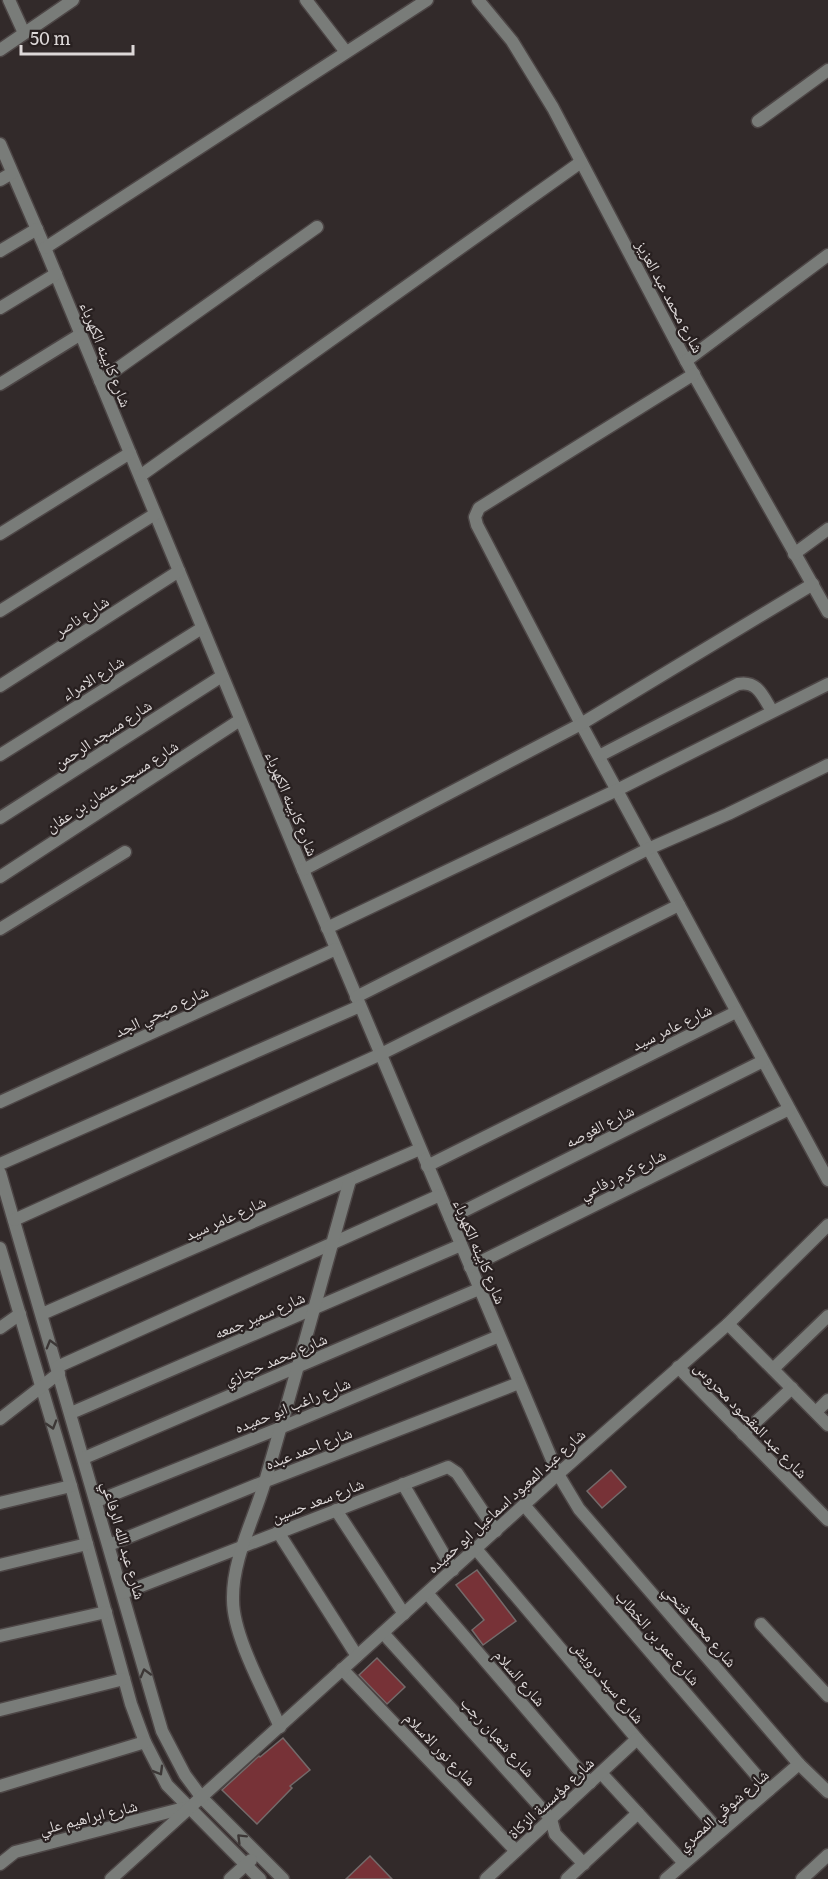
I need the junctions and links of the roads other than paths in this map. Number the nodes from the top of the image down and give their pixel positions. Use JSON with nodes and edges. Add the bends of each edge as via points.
{"nodes":[{"id":1,"x":9,"y":0,"type":"edge"},
{"id":2,"x":73,"y":0,"type":"edge"},
{"id":3,"x":306,"y":0,"type":"edge"},
{"id":4,"x":428,"y":0,"type":"edge"},
{"id":5,"x":478,"y":0,"type":"edge"},
{"id":6,"x":24,"y":33,"type":"junction"},
{"id":7,"x":0,"y":50,"type":"edge"},
{"id":8,"x":346,"y":52,"type":"junction"},
{"id":9,"x":828,"y":70,"type":"edge"},
{"id":10,"x":758,"y":121,"type":"dead end"},
{"id":11,"x":0,"y":144,"type":"edge"},
{"id":12,"x":581,"y":162,"type":"junction"},
{"id":13,"x":12,"y":172,"type":"junction"},
{"id":14,"x":0,"y":180,"type":"edge"},
{"id":15,"x":317,"y":227,"type":"dead end"},
{"id":16,"x":37,"y":229,"type":"junction"},
{"id":17,"x":45,"y":248,"type":"junction"},
{"id":18,"x":0,"y":251,"type":"edge"},
{"id":19,"x":828,"y":255,"type":"edge"},
{"id":20,"x":56,"y":274,"type":"junction"},
{"id":21,"x":0,"y":308,"type":"edge"},
{"id":22,"x":81,"y":334,"type":"junction"},
{"id":23,"x":686,"y":360,"type":"junction"},
{"id":24,"x":694,"y":374,"type":"junction"},
{"id":25,"x":100,"y":381,"type":"junction"},
{"id":26,"x":0,"y":384,"type":"edge"},
{"id":27,"x":130,"y":453,"type":"junction"},
{"id":28,"x":140,"y":476,"type":"junction"},
{"id":29,"x":155,"y":514,"type":"junction"},
{"id":30,"x":828,"y":529,"type":"edge"},
{"id":31,"x":0,"y":534,"type":"edge"},
{"id":32,"x":794,"y":554,"type":"junction"},
{"id":33,"x":179,"y":571,"type":"junction"},
{"id":34,"x":813,"y":584,"type":"junction"},
{"id":35,"x":0,"y":611,"type":"edge"},
{"id":36,"x":828,"y":612,"type":"edge"},
{"id":37,"x":202,"y":628,"type":"junction"},
{"id":38,"x":222,"y":676,"type":"junction"},
{"id":39,"x":828,"y":684,"type":"edge"},
{"id":40,"x":0,"y":686,"type":"edge"},
{"id":41,"x":772,"y":711,"type":"junction"},
{"id":42,"x":240,"y":720,"type":"junction"},
{"id":43,"x":581,"y":724,"type":"junction"},
{"id":44,"x":0,"y":755,"type":"edge"},
{"id":45,"x":599,"y":756,"type":"junction"},
{"id":46,"x":828,"y":765,"type":"edge"},
{"id":47,"x":617,"y":790,"type":"junction"},
{"id":48,"x":0,"y":818,"type":"edge"},
{"id":49,"x":648,"y":849,"type":"junction"},
{"id":50,"x":125,"y":852,"type":"dead end"},
{"id":51,"x":303,"y":870,"type":"junction"},
{"id":52,"x":0,"y":877,"type":"edge"},
{"id":53,"x":679,"y":905,"type":"junction"},
{"id":54,"x":327,"y":928,"type":"junction"},
{"id":55,"x":0,"y":929,"type":"edge"},
{"id":56,"x":336,"y":949,"type":"junction"},
{"id":57,"x":358,"y":1001,"type":"junction"},
{"id":58,"x":736,"y":1012,"type":"junction"},
{"id":59,"x":381,"y":1054,"type":"junction"},
{"id":60,"x":762,"y":1061,"type":"junction"},
{"id":61,"x":0,"y":1102,"type":"edge"},
{"id":62,"x":789,"y":1109,"type":"junction"},
{"id":63,"x":420,"y":1149,"type":"junction"},
{"id":64,"x":0,"y":1164,"type":"edge"},
{"id":65,"x":427,"y":1166,"type":"junction"},
{"id":66,"x":0,"y":1173,"type":"edge"},
{"id":67,"x":828,"y":1179,"type":"edge"},
{"id":68,"x":350,"y":1180,"type":"junction"},
{"id":69,"x":440,"y":1195,"type":"junction"},
{"id":70,"x":450,"y":1218,"type":"junction"},
{"id":71,"x":14,"y":1220,"type":"junction"},
{"id":72,"x":828,"y":1225,"type":"edge"},
{"id":73,"x":332,"y":1244,"type":"junction"},
{"id":74,"x":461,"y":1245,"type":"junction"},
{"id":75,"x":0,"y":1248,"type":"edge"},
{"id":76,"x":470,"y":1267,"type":"junction"},
{"id":77,"x":479,"y":1289,"type":"junction"},
{"id":78,"x":314,"y":1308,"type":"junction"},
{"id":79,"x":20,"y":1314,"type":"junction"},
{"id":80,"x":42,"y":1314,"type":"junction"},
{"id":81,"x":828,"y":1316,"type":"edge"},
{"id":82,"x":728,"y":1324,"type":"junction"},
{"id":83,"x":0,"y":1328,"type":"edge"},
{"id":84,"x":499,"y":1336,"type":"junction"},
{"id":85,"x":298,"y":1366,"type":"junction"},
{"id":86,"x":678,"y":1367,"type":"junction"},
{"id":87,"x":773,"y":1369,"type":"junction"},
{"id":88,"x":58,"y":1370,"type":"junction"},
{"id":89,"x":519,"y":1383,"type":"junction"},
{"id":90,"x":41,"y":1387,"type":"junction"},
{"id":91,"x":792,"y":1388,"type":"junction"},
{"id":92,"x":828,"y":1400,"type":"edge"},
{"id":93,"x":816,"y":1412,"type":"junction"},
{"id":94,"x":71,"y":1413,"type":"junction"},
{"id":95,"x":0,"y":1419,"type":"edge"},
{"id":96,"x":828,"y":1425,"type":"edge"},
{"id":97,"x":280,"y":1428,"type":"junction"},
{"id":98,"x":743,"y":1434,"type":"junction"},
{"id":99,"x":84,"y":1458,"type":"junction"},
{"id":100,"x":558,"y":1474,"type":"junction"},
{"id":101,"x":266,"y":1481,"type":"junction"},
{"id":102,"x":402,"y":1484,"type":"junction"},
{"id":103,"x":71,"y":1486,"type":"junction"},
{"id":104,"x":97,"y":1501,"type":"junction"},
{"id":105,"x":0,"y":1503,"type":"edge"},
{"id":106,"x":524,"y":1505,"type":"junction"},
{"id":107,"x":336,"y":1510,"type":"junction"},
{"id":108,"x":828,"y":1520,"type":"edge"},
{"id":109,"x":496,"y":1531,"type":"junction"},
{"id":110,"x":278,"y":1532,"type":"junction"},
{"id":111,"x":87,"y":1544,"type":"junction"},
{"id":112,"x":109,"y":1545,"type":"junction"},
{"id":113,"x":242,"y":1546,"type":"junction"},
{"id":114,"x":476,"y":1549,"type":"junction"},
{"id":115,"x":0,"y":1565,"type":"edge"},
{"id":116,"x":453,"y":1570,"type":"junction"},
{"id":117,"x":123,"y":1593,"type":"junction"},
{"id":118,"x":427,"y":1593,"type":"junction"},
{"id":119,"x":106,"y":1612,"type":"junction"},
{"id":120,"x":404,"y":1614,"type":"junction"},
{"id":121,"x":760,"y":1624,"type":"dead end"},
{"id":122,"x":383,"y":1633,"type":"junction"},
{"id":123,"x":0,"y":1636,"type":"edge"},
{"id":124,"x":357,"y":1656,"type":"junction"},
{"id":125,"x":342,"y":1669,"type":"junction"},
{"id":126,"x":124,"y":1679,"type":"junction"},
{"id":127,"x":828,"y":1696,"type":"edge"},
{"id":128,"x":0,"y":1710,"type":"edge"},
{"id":129,"x":280,"y":1727,"type":"junction"},
{"id":130,"x":637,"y":1739,"type":"junction"},
{"id":131,"x":145,"y":1742,"type":"junction"},
{"id":132,"x":799,"y":1764,"type":"junction"},
{"id":133,"x":601,"y":1773,"type":"junction"},
{"id":134,"x":590,"y":1783,"type":"junction"},
{"id":135,"x":0,"y":1786,"type":"edge"},
{"id":136,"x":769,"y":1790,"type":"junction"},
{"id":137,"x":828,"y":1792,"type":"edge"},
{"id":138,"x":202,"y":1798,"type":"junction"},
{"id":139,"x":189,"y":1808,"type":"junction"},
{"id":140,"x":638,"y":1813,"type":"junction"},
{"id":141,"x":551,"y":1818,"type":"junction"},
{"id":142,"x":720,"y":1832,"type":"junction"},
{"id":143,"x":516,"y":1851,"type":"junction"},
{"id":144,"x":258,"y":1854,"type":"junction"},
{"id":145,"x":826,"y":1861,"type":"edge"},
{"id":146,"x":684,"y":1863,"type":"junction"},
{"id":147,"x":0,"y":1864,"type":"edge"},
{"id":148,"x":584,"y":1864,"type":"junction"},
{"id":149,"x":246,"y":1865,"type":"junction"},
{"id":150,"x":111,"y":1879,"type":"edge"},
{"id":151,"x":230,"y":1879,"type":"edge"},
{"id":152,"x":260,"y":1879,"type":"edge"},
{"id":153,"x":283,"y":1879,"type":"edge"},
{"id":154,"x":486,"y":1879,"type":"edge"},
{"id":155,"x":567,"y":1879,"type":"edge"},
{"id":156,"x":666,"y":1879,"type":"edge"},
{"id":157,"x":802,"y":1879,"type":"edge"}],
"edges":[{"from":1,"to":6,"type":"street"},
{"from":2,"to":6,"type":"street"},
{"from":3,"to":8,"type":"street"},
{"from":4,"to":8,"type":"street"},
{"from":5,"to":12,"type":"street","name":"شارع محمد عبد العزيز","via":[[535,76]]},
{"from":6,"to":7,"type":"street"},
{"from":8,"to":17,"type":"street"},
{"from":9,"to":10,"type":"street"},
{"from":11,"to":13,"type":"street","name":"شارع كابينه الكهرباء"},
{"from":12,"to":23,"type":"street","name":"شارع محمد عبد العزيز"},
{"from":12,"to":28,"type":"street"},
{"from":13,"to":14,"type":"street"},
{"from":13,"to":16,"type":"street","name":"شارع كابينه الكهرباء"},
{"from":15,"to":25,"type":"street"},
{"from":16,"to":17,"type":"street","name":"شارع كابينه الكهرباء"},
{"from":16,"to":18,"type":"street"},
{"from":17,"to":20,"type":"street","name":"شارع كابينه الكهرباء"},
{"from":19,"to":23,"type":"street"},
{"from":20,"to":21,"type":"street"},
{"from":20,"to":22,"type":"street","name":"شارع كابينه الكهرباء"},
{"from":22,"to":25,"type":"street","name":"شارع كابينه الكهرباء"},
{"from":22,"to":26,"type":"street"},
{"from":23,"to":24,"type":"street","name":"شارع محمد عبد العزيز"},
{"from":24,"to":32,"type":"street","name":"شارع محمد عبد العزيز"},
{"from":24,"to":43,"type":"street","via":[[489,501],[475,517]]},
{"from":25,"to":27,"type":"street","name":"شارع كابينه الكهرباء"},
{"from":27,"to":28,"type":"street","name":"شارع كابينه الكهرباء"},
{"from":27,"to":31,"type":"street"},
{"from":28,"to":29,"type":"street","name":"شارع كابينه الكهرباء"},
{"from":29,"to":33,"type":"street","name":"شارع كابينه الكهرباء"},
{"from":29,"to":35,"type":"street"},
{"from":30,"to":32,"type":"street"},
{"from":32,"to":34,"type":"street","name":"شارع محمد عبد العزيز"},
{"from":33,"to":37,"type":"street","name":"شارع كابينه الكهرباء"},
{"from":33,"to":40,"type":"street","name":"شارع ناصر"},
{"from":34,"to":36,"type":"street","name":"شارع محمد عبد العزيز"},
{"from":34,"to":43,"type":"street"},
{"from":37,"to":38,"type":"street","name":"شارع كابينه الكهرباء"},
{"from":37,"to":44,"type":"street","name":"شارع الامراء"},
{"from":38,"to":42,"type":"street","name":"شارع كابينه الكهرباء"},
{"from":38,"to":48,"type":"street","name":"شارع مسجد الرحمن"},
{"from":39,"to":41,"type":"street"},
{"from":41,"to":45,"type":"street","via":[[758,688],[738,684]]},
{"from":41,"to":47,"type":"street"},
{"from":42,"to":51,"type":"street","name":"شارع كابينه الكهرباء"},
{"from":42,"to":52,"type":"street","name":"شارع مسجد عثمان بن عفان"},
{"from":43,"to":45,"type":"street"},
{"from":43,"to":51,"type":"street"},
{"from":45,"to":47,"type":"street"},
{"from":46,"to":49,"type":"street"},
{"from":47,"to":49,"type":"street"},
{"from":47,"to":54,"type":"street"},
{"from":49,"to":53,"type":"street"},
{"from":49,"to":57,"type":"street"},
{"from":50,"to":55,"type":"street"},
{"from":51,"to":54,"type":"street","name":"شارع كابينه الكهرباء"},
{"from":53,"to":58,"type":"street"},
{"from":53,"to":59,"type":"street"},
{"from":54,"to":56,"type":"street","name":"شارع كابينه الكهرباء"},
{"from":56,"to":57,"type":"street","name":"شارع كابينه الكهرباء"},
{"from":56,"to":61,"type":"street","name":"شارع صبحي الجد"},
{"from":57,"to":59,"type":"street","name":"شارع كابينه الكهرباء"},
{"from":57,"to":64,"type":"street"},
{"from":58,"to":60,"type":"street"},
{"from":58,"to":65,"type":"street","name":"شارع عامر سيد"},
{"from":59,"to":63,"type":"street","name":"شارع كابينه الكهرباء"},
{"from":59,"to":71,"type":"street"},
{"from":60,"to":62,"type":"street"},
{"from":60,"to":70,"type":"street","name":"شارع الغوصه"},
{"from":62,"to":67,"type":"street"},
{"from":62,"to":76,"type":"street","name":"شارع كرم رفاعي"},
{"from":63,"to":65,"type":"street","name":"شارع كابينه الكهرباء"},
{"from":63,"to":68,"type":"street","name":"شارع عامر سيد"},
{"from":65,"to":69,"type":"street","name":"شارع كابينه الكهرباء"},
{"from":66,"to":71,"type":"street","name":"شارع عبد الله الرفاعي"},
{"from":68,"to":73,"type":"street"},
{"from":68,"to":80,"type":"street","name":"شارع عامر سيد"},
{"from":69,"to":70,"type":"street","name":"شارع كابينه الكهرباء"},
{"from":69,"to":73,"type":"street"},
{"from":70,"to":74,"type":"street","name":"شارع كابينه الكهرباء"},
{"from":71,"to":80,"type":"street","name":"شارع عبد الله الرفاعي"},
{"from":72,"to":82,"type":"street","name":"شارع عبد المعبود اسماعيل ابو حميده"},
{"from":73,"to":78,"type":"street"},
{"from":73,"to":88,"type":"street"},
{"from":74,"to":76,"type":"street","name":"شارع كابينه الكهرباء"},
{"from":74,"to":78,"type":"street","name":"شارع سمير جمعه"},
{"from":75,"to":79,"type":"street"},
{"from":76,"to":77,"type":"street","name":"شارع كابينه الكهرباء"},
{"from":77,"to":84,"type":"street","name":"شارع كابينه الكهرباء"},
{"from":77,"to":85,"type":"street","name":"شارع محمد حجازي"},
{"from":78,"to":85,"type":"street"},
{"from":78,"to":94,"type":"street","name":"شارع سمير جمعه"},
{"from":79,"to":83,"type":"street"},
{"from":79,"to":90,"type":"street"},
{"from":88,"to":80,"type":"street","name":"شارع عبد الله الرفاعي","one_way":true},
{"from":81,"to":87,"type":"street"},
{"from":82,"to":86,"type":"street","name":"شارع عبد المعبود اسماعيل ابو حميده"},
{"from":82,"to":87,"type":"street"},
{"from":84,"to":89,"type":"street","name":"شارع كابينه الكهرباء"},
{"from":84,"to":97,"type":"street","name":"شارع راغب ابو حميده"},
{"from":85,"to":97,"type":"street"},
{"from":85,"to":99,"type":"street","name":"شارع محمد حجازي"},
{"from":86,"to":98,"type":"street","name":"شارع عبد المقصود محروس"},
{"from":86,"to":100,"type":"street","name":"شارع عبد المعبود اسماعيل ابو حميده"},
{"from":87,"to":91,"type":"street"},
{"from":88,"to":90,"type":"street"},
{"from":88,"to":94,"type":"street","name":"شارع عبد الله الرفاعي"},
{"from":89,"to":100,"type":"street","name":"شارع كابينه الكهرباء"},
{"from":89,"to":101,"type":"street","name":"شارع احمد عبده"},
{"from":90,"to":95,"type":"street"},
{"from":90,"to":103,"type":"street","one_way":true},
{"from":91,"to":93,"type":"street"},
{"from":91,"to":98,"type":"street"},
{"from":92,"to":93,"type":"street"},
{"from":93,"to":96,"type":"street"},
{"from":94,"to":99,"type":"street","name":"شارع عبد الله الرفاعي"},
{"from":97,"to":101,"type":"street"},
{"from":97,"to":104,"type":"street","name":"شارع راغب ابو حميده"},
{"from":98,"to":108,"type":"street","name":"شارع عبد المقصود محروس"},
{"from":99,"to":104,"type":"street","name":"شارع عبد الله الرفاعي"},
{"from":100,"to":106,"type":"street","name":"شارع عبد المعبود اسماعيل ابو حميده"},
{"from":100,"to":132,"type":"street","name":"شارع محمد فتحي","via":[[579,1509]]},
{"from":101,"to":112,"type":"street","name":"شارع احمد عبده"},
{"from":101,"to":113,"type":"street"},
{"from":102,"to":107,"type":"street","name":"شارع سعد حسين"},
{"from":102,"to":109,"type":"street","name":"شارع سعد حسين","via":[[442,1468],[453,1468]]},
{"from":102,"to":116,"type":"street"},
{"from":103,"to":105,"type":"street"},
{"from":103,"to":111,"type":"street"},
{"from":104,"to":112,"type":"street","name":"شارع عبد الله الرفاعي"},
{"from":106,"to":109,"type":"street","name":"شارع عبد المعبود اسماعيل ابو حميده"},
{"from":106,"to":136,"type":"street","name":"شارع عمر بن الخطاب"},
{"from":107,"to":110,"type":"street","name":"شارع سعد حسين"},
{"from":107,"to":120,"type":"street"},
{"from":109,"to":114,"type":"street","name":"شارع عبد المعبود اسماعيل ابو حميده"},
{"from":110,"to":113,"type":"street","name":"شارع سعد حسين"},
{"from":110,"to":124,"type":"street"},
{"from":111,"to":115,"type":"street"},
{"from":111,"to":119,"type":"street"},
{"from":112,"to":117,"type":"street","name":"شارع عبد الله الرفاعي"},
{"from":113,"to":117,"type":"street","name":"شارع سعد حسين"},
{"from":113,"to":129,"type":"street","via":[[232,1598],[234,1615]]},
{"from":114,"to":116,"type":"street","name":"شارع عبد المعبود اسماعيل ابو حميده"},
{"from":114,"to":130,"type":"street","name":"شارع سيد درويش"},
{"from":116,"to":118,"type":"street","name":"شارع عبد المعبود اسماعيل ابو حميده"},
{"from":138,"to":117,"type":"street","name":"شارع عبد الله الرفاعي","one_way":true,"via":[[162,1731]]},
{"from":118,"to":120,"type":"street","name":"شارع عبد المعبود اسماعيل ابو حميده"},
{"from":118,"to":134,"type":"street","name":"شارع السلام"},
{"from":119,"to":123,"type":"street"},
{"from":119,"to":126,"type":"street"},
{"from":120,"to":122,"type":"street","name":"شارع عبد المعبود اسماعيل ابو حميده"},
{"from":121,"to":127,"type":"street"},
{"from":122,"to":124,"type":"street","name":"شارع عبد المعبود اسماعيل ابو حميده"},
{"from":122,"to":141,"type":"street","name":"شارع شعبان رجب"},
{"from":124,"to":125,"type":"street","name":"شارع عبد المعبود اسماعيل ابو حميده"},
{"from":125,"to":129,"type":"street","name":"شارع عبد المعبود اسماعيل ابو حميده"},
{"from":125,"to":143,"type":"street","name":"شارع نور الاسلام"},
{"from":126,"to":128,"type":"street"},
{"from":126,"to":131,"type":"street"},
{"from":129,"to":138,"type":"street","name":"شارع عبد المعبود اسماعيل ابو حميده"},
{"from":130,"to":133,"type":"street","name":"شارع مؤسسة الزكاة"},
{"from":130,"to":142,"type":"street","name":"شارع سيد درويش"},
{"from":131,"to":135,"type":"street"},
{"from":131,"to":139,"type":"street","one_way":true,"via":[[167,1785]]},
{"from":132,"to":136,"type":"street","name":"شارع شوقي المصري"},
{"from":132,"to":137,"type":"street","name":"شارع محمد فتحي"},
{"from":133,"to":134,"type":"street","name":"شارع مؤسسة الزكاة"},
{"from":133,"to":140,"type":"street"},
{"from":134,"to":141,"type":"street","name":"شارع مؤسسة الزكاة"},
{"from":136,"to":142,"type":"street","name":"شارع شوقي المصري"},
{"from":138,"to":139,"type":"street","name":"شارع عبد المعبود اسماعيل ابو حميده"},
{"from":144,"to":138,"type":"street","name":"شارع عبد الله الرفاعي","one_way":true},
{"from":139,"to":147,"type":"street","name":"شارع ابراهيم علي","via":[[15,1852]]},
{"from":139,"to":149,"type":"street"},
{"from":139,"to":150,"type":"street","name":"شارع عبد المعبود اسماعيل ابو حميده"},
{"from":140,"to":146,"type":"street"},
{"from":140,"to":148,"type":"street"},
{"from":141,"to":143,"type":"street","name":"شارع مؤسسة الزكاة"},
{"from":141,"to":148,"type":"street","name":"شارع شعبان رجب","via":[[555,1834]]},
{"from":142,"to":146,"type":"street","name":"شارع شوقي المصري"},
{"from":143,"to":154,"type":"street","name":"شارع مؤسسة الزكاة"},
{"from":144,"to":149,"type":"street"},
{"from":144,"to":153,"type":"street","name":"شارع عبد الله الرفاعي"},
{"from":145,"to":157,"type":"street"},
{"from":146,"to":156,"type":"street","name":"شارع شوقي المصري"},
{"from":148,"to":155,"type":"street"},
{"from":149,"to":151,"type":"street"},
{"from":149,"to":152,"type":"street"}]}
